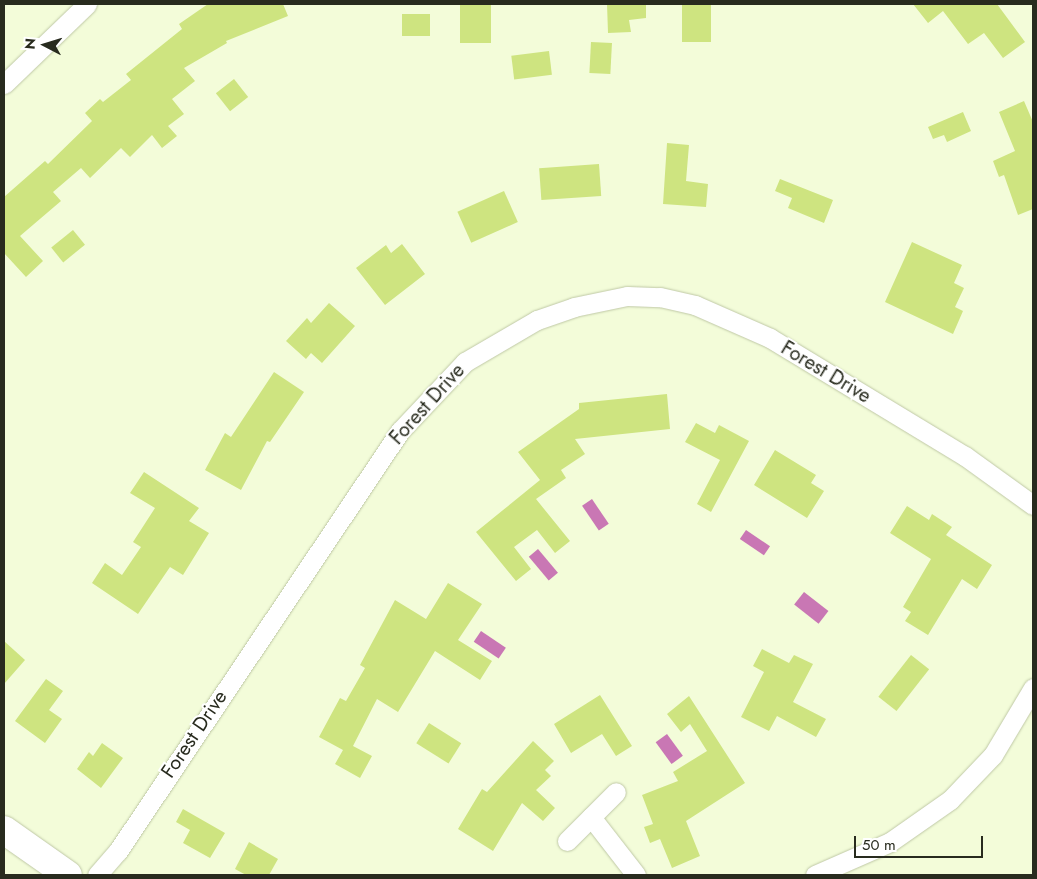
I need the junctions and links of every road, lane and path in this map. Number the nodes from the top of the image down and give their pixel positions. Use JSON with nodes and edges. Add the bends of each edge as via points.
{"nodes":[{"id":1,"x":87,"y":4,"type":"edge"},
{"id":2,"x":4,"y":84,"type":"edge"},
{"id":3,"x":1033,"y":505,"type":"edge"},
{"id":4,"x":1033,"y":688,"type":"edge"},
{"id":5,"x":616,"y":792,"type":"dead end"},
{"id":6,"x":591,"y":817,"type":"junction"},
{"id":7,"x":4,"y":830,"type":"edge"},
{"id":8,"x":567,"y":842,"type":"dead end"},
{"id":9,"x":68,"y":875,"type":"edge"},
{"id":10,"x":97,"y":875,"type":"edge"},
{"id":11,"x":636,"y":875,"type":"edge"},
{"id":12,"x":815,"y":875,"type":"edge"}],
"edges":[{"from":1,"to":2,"type":"street"},
{"from":3,"to":10,"type":"street","name":"Forest Drive","via":[[964,456],[770,338],[712,312],[660,297],[627,296],[574,306],[537,320],[465,362],[400,431],[118,850]]},
{"from":4,"to":12,"type":"street","via":[[993,755],[950,800],[890,842]]},
{"from":5,"to":6,"type":"street"},
{"from":6,"to":8,"type":"street"},
{"from":6,"to":11,"type":"street"},
{"from":7,"to":9,"type":"main road"}]}
